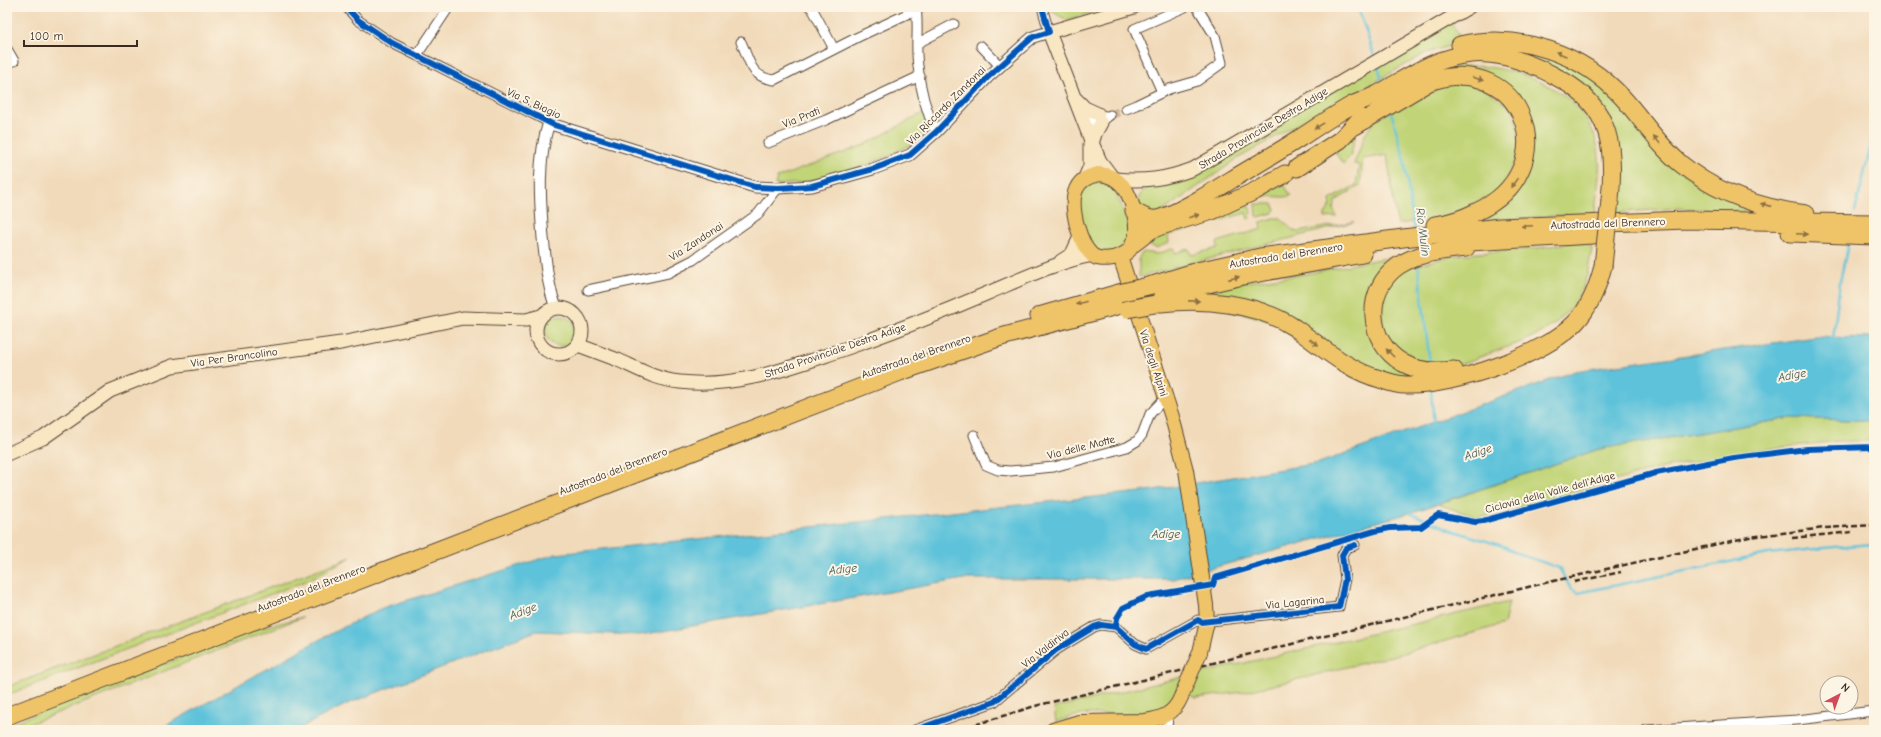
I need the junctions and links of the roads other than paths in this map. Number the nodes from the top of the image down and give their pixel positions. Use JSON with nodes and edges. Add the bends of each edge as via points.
{"nodes":[{"id":1,"x":346,"y":7,"type":"edge"},
{"id":2,"x":450,"y":7,"type":"edge"},
{"id":3,"x":810,"y":7,"type":"edge"},
{"id":4,"x":1042,"y":7,"type":"edge"},
{"id":5,"x":1134,"y":7,"type":"edge"},
{"id":6,"x":1185,"y":7,"type":"edge"},
{"id":7,"x":1197,"y":7,"type":"edge"},
{"id":8,"x":1469,"y":7,"type":"edge"},
{"id":9,"x":918,"y":8,"type":"edge"},
{"id":10,"x":954,"y":24,"type":"dead end"},
{"id":11,"x":1049,"y":32,"type":"junction"},
{"id":12,"x":741,"y":42,"type":"dead end"},
{"id":13,"x":918,"y":43,"type":"junction"},
{"id":14,"x":981,"y":46,"type":"dead end"},
{"id":15,"x":7,"y":49,"type":"edge"},
{"id":16,"x":834,"y":49,"type":"junction"},
{"id":17,"x":417,"y":55,"type":"junction"},
{"id":18,"x":7,"y":63,"type":"edge"},
{"id":19,"x":996,"y":66,"type":"junction"},
{"id":20,"x":920,"y":76,"type":"junction"},
{"id":21,"x":1396,"y":87,"type":"junction"},
{"id":22,"x":1162,"y":92,"type":"junction"},
{"id":23,"x":1074,"y":98,"type":"junction"},
{"id":24,"x":1126,"y":109,"type":"tunnel mouth"},
{"id":25,"x":1104,"y":117,"type":"junction"},
{"id":26,"x":549,"y":122,"type":"junction"},
{"id":27,"x":1084,"y":122,"type":"junction"},
{"id":28,"x":936,"y":132,"type":"junction"},
{"id":29,"x":1091,"y":141,"type":"junction"},
{"id":30,"x":768,"y":143,"type":"dead end"},
{"id":31,"x":1113,"y":178,"type":"junction"},
{"id":32,"x":1084,"y":180,"type":"junction"},
{"id":33,"x":1154,"y":180,"type":"junction"},
{"id":34,"x":778,"y":188,"type":"junction"},
{"id":35,"x":1132,"y":207,"type":"junction"},
{"id":36,"x":1874,"y":223,"type":"edge"},
{"id":37,"x":1874,"y":236,"type":"edge"},
{"id":38,"x":1080,"y":237,"type":"junction"},
{"id":39,"x":1426,"y":240,"type":"junction"},
{"id":40,"x":1134,"y":243,"type":"junction"},
{"id":41,"x":1404,"y":244,"type":"junction"},
{"id":42,"x":1092,"y":255,"type":"junction"},
{"id":43,"x":1120,"y":256,"type":"junction"},
{"id":44,"x":1047,"y":268,"type":"junction"},
{"id":45,"x":588,"y":290,"type":"dead end"},
{"id":46,"x":1154,"y":295,"type":"junction"},
{"id":47,"x":1123,"y":302,"type":"junction"},
{"id":48,"x":556,"y":308,"type":"junction"},
{"id":49,"x":541,"y":316,"type":"junction"},
{"id":50,"x":481,"y":319,"type":"junction"},
{"id":51,"x":536,"y":329,"type":"junction"},
{"id":52,"x":580,"y":339,"type":"junction"},
{"id":53,"x":1424,"y":377,"type":"junction"},
{"id":54,"x":1165,"y":398,"type":"junction"},
{"id":55,"x":974,"y":435,"type":"dead end"},
{"id":56,"x":7,"y":454,"type":"edge"},
{"id":57,"x":1356,"y":545,"type":"dead end"},
{"id":58,"x":1207,"y":622,"type":"junction"},
{"id":59,"x":7,"y":706,"type":"edge"},
{"id":60,"x":1874,"y":712,"type":"edge"},
{"id":61,"x":1168,"y":715,"type":"junction"},
{"id":62,"x":7,"y":716,"type":"edge"},
{"id":63,"x":915,"y":730,"type":"edge"},
{"id":64,"x":1053,"y":730,"type":"edge"},
{"id":65,"x":1167,"y":730,"type":"edge"},
{"id":66,"x":1646,"y":730,"type":"edge"}],
"edges":[{"from":1,"to":17,"type":"street","name":"Via S. Biagio","via":[[358,20],[392,43]]},
{"from":2,"to":17,"type":"street"},
{"from":3,"to":16,"type":"street"},
{"from":4,"to":11,"type":"street"},
{"from":5,"to":11,"type":"main road"},
{"from":6,"to":22,"type":"street","via":[[1134,29]]},
{"from":7,"to":22,"type":"street","via":[[1215,36],[1222,63],[1197,81]]},
{"from":8,"to":33,"type":"main road","name":"Strada Provinciale Destra Adige","via":[[1205,163],[1186,172]]},
{"from":9,"to":13,"type":"street"},
{"from":9,"to":16,"type":"street"},
{"from":10,"to":13,"type":"street"},
{"from":11,"to":19,"type":"street","name":"Via Riccardo Zandonai","via":[[1033,37]]},
{"from":11,"to":23,"type":"main road"},
{"from":12,"to":16,"type":"street","via":[[754,72],[762,79],[774,80]]},
{"from":13,"to":20,"type":"street","via":[[917,65]]},
{"from":14,"to":19,"type":"street"},
{"from":15,"to":18,"type":"street","via":[[14,61]]},
{"from":17,"to":26,"type":"street","name":"Via S. Biagio"},
{"from":19,"to":28,"type":"street","name":"Via Riccardo Zandonai"},
{"from":20,"to":28,"type":"street","via":[[921,89]]},
{"from":20,"to":30,"type":"street","name":"Via Prati"},
{"from":21,"to":35,"type":"highway","one_way":true,"via":[[1374,86],[1352,106],[1215,190],[1168,215],[1149,219]]},
{"from":36,"to":21,"type":"highway","one_way":true,"via":[[1792,212],[1746,200],[1717,188],[1695,175],[1670,154],[1607,82],[1568,57],[1534,45],[1494,42],[1462,45],[1429,56]]},
{"from":21,"to":39,"type":"highway","one_way":true,"via":[[1429,82],[1442,77],[1466,76],[1491,84],[1502,91],[1517,108],[1525,124],[1527,150],[1524,164],[1508,190],[1486,208],[1449,223]]},
{"from":40,"to":21,"type":"highway","one_way":true,"via":[[1151,230],[1212,211],[1291,171],[1340,140],[1367,110]]},
{"from":21,"to":53,"type":"highway","bridge":true,"via":[[1427,65],[1442,59],[1473,54],[1496,55],[1510,59],[1560,78],[1584,96],[1596,109],[1604,124],[1612,156],[1596,291],[1575,323],[1557,339],[1481,372]]},
{"from":22,"to":24,"type":"street"},
{"from":23,"to":25,"type":"main road","via":[[1085,108]]},
{"from":23,"to":27,"type":"main road"},
{"from":25,"to":27,"type":"street","via":[[1094,125]]},
{"from":25,"to":29,"type":"main road"},
{"from":26,"to":34,"type":"street","name":"Via S. Biagio","via":[[755,187]]},
{"from":26,"to":48,"type":"street","via":[[539,189],[549,288]]},
{"from":27,"to":29,"type":"main road"},
{"from":28,"to":34,"type":"street","name":"Via Riccardo Zandonai","via":[[910,155],[873,169],[812,186]]},
{"from":29,"to":31,"type":"main road"},
{"from":29,"to":32,"type":"main road","via":[[1090,166]]},
{"from":31,"to":32,"type":"main road","via":[[1100,174]]},
{"from":31,"to":33,"type":"main road","name":"Strada Provinciale Destra Adige"},
{"from":31,"to":35,"type":"main road","via":[[1125,189]]},
{"from":32,"to":38,"type":"main road","via":[[1077,188],[1072,204]]},
{"from":33,"to":35,"type":"main road","name":"Strada Provinciale Destra Adige","via":[[1137,192]]},
{"from":34,"to":45,"type":"street","name":"Via Zandonai","via":[[758,214],[693,260],[668,273]]},
{"from":35,"to":40,"type":"main road","via":[[1136,226]]},
{"from":36,"to":39,"type":"highway","name":"Autostrada del Brennero","one_way":true,"via":[[1687,220],[1500,227]]},
{"from":39,"to":37,"type":"highway","name":"Autostrada del Brennero","one_way":true,"via":[[1525,239],[1688,230]]},
{"from":38,"to":42,"type":"main road"},
{"from":38,"to":44,"type":"main road","name":"Strada Provinciale Destra Adige","via":[[1072,254]]},
{"from":39,"to":41,"type":"highway","name":"Autostrada del Brennero"},
{"from":40,"to":43,"type":"main road","via":[[1132,248]]},
{"from":46,"to":41,"type":"highway","name":"Autostrada del Brennero","one_way":true},
{"from":41,"to":46,"type":"highway","name":"Autostrada del Brennero","via":[[1260,257],[1197,271]]},
{"from":53,"to":41,"type":"highway","one_way":true,"via":[[1394,357],[1383,346],[1375,326],[1374,304],[1379,287],[1394,269]]},
{"from":42,"to":43,"type":"main road","via":[[1105,259]]},
{"from":42,"to":44,"type":"main road","name":"Strada Provinciale Destra Adige"},
{"from":43,"to":54,"type":"main road","name":"Via degli Alpini"},
{"from":44,"to":52,"type":"main road","name":"Strada Provinciale Destra Adige","via":[[966,303],[856,345],[749,379],[706,384],[655,377],[616,360]]},
{"from":46,"to":47,"type":"highway","name":"Autostrada del Brennero","bridge":true},
{"from":46,"to":53,"type":"highway","one_way":true,"via":[[1175,301],[1233,305],[1260,312],[1293,327],[1357,370],[1378,379],[1406,385]]},
{"from":47,"to":59,"type":"highway","name":"Autostrada del Brennero","one_way":true,"via":[[948,344],[894,363]]},
{"from":47,"to":62,"type":"highway","name":"Autostrada del Brennero","via":[[1001,338],[878,380]]},
{"from":48,"to":49,"type":"main road"},
{"from":48,"to":52,"type":"main road","via":[[570,310],[576,314],[582,326]]},
{"from":49,"to":50,"type":"main road","via":[[526,320]]},
{"from":49,"to":51,"type":"main road"},
{"from":50,"to":51,"type":"main road"},
{"from":50,"to":56,"type":"main road","name":"Via Per Brancolino","via":[[463,318],[341,343],[172,366],[110,391],[43,438]]},
{"from":51,"to":52,"type":"main road","via":[[539,343],[551,353],[566,354]]},
{"from":54,"to":55,"type":"street","name":"Via delle Motte","via":[[1150,414],[1142,435],[1131,446],[1063,466],[998,470],[986,465]]},
{"from":54,"to":58,"type":"main road","name":"Via degli Alpini","via":[[1186,470],[1205,590]]},
{"from":57,"to":58,"type":"street","name":"Via Lagarina","via":[[1346,548],[1342,555],[1345,580],[1339,607]]},
{"from":58,"to":61,"type":"main road","name":"Via degli Alpini","bridge":true,"via":[[1200,652],[1177,706]]},
{"from":58,"to":63,"type":"street","name":"Via Valdiriva","via":[[1194,621],[1146,649],[1135,644],[1116,628],[1102,624],[1056,650],[994,702]]},
{"from":60,"to":66,"type":"street"},
{"from":61,"to":64,"type":"main road","via":[[1145,721],[1079,722]]},
{"from":61,"to":65,"type":"street"}]}
